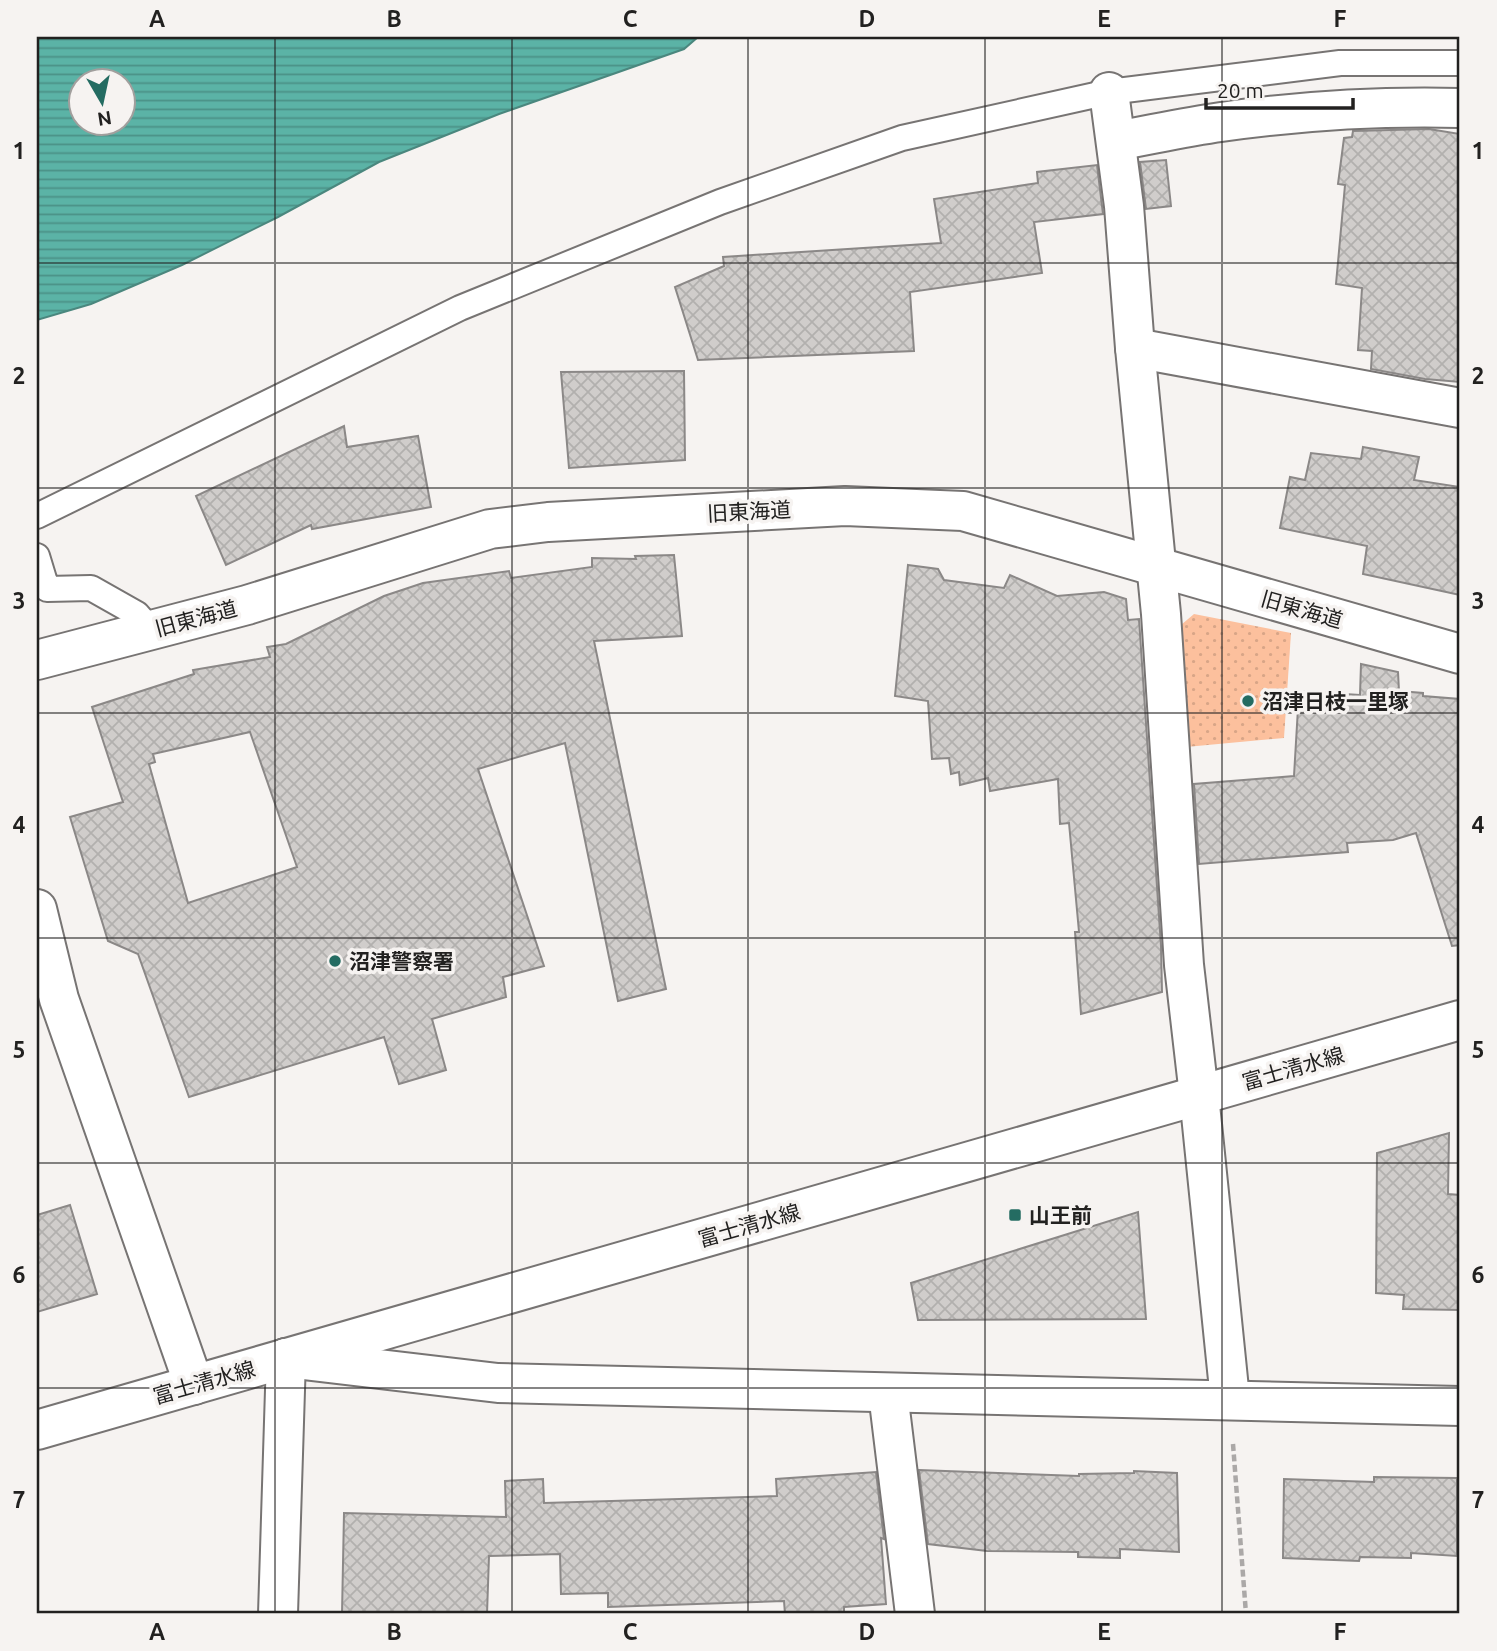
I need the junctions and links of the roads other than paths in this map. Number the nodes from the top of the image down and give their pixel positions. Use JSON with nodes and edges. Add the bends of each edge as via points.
{"nodes":[{"id":1,"x":1460,"y":64,"type":"edge"},
{"id":2,"x":1109,"y":92,"type":"junction"},
{"id":3,"x":1460,"y":108,"type":"edge"},
{"id":4,"x":1115,"y":141,"type":"junction"},
{"id":5,"x":1135,"y":348,"type":"junction"},
{"id":6,"x":1460,"y":408,"type":"edge"},
{"id":7,"x":37,"y":516,"type":"edge"},
{"id":8,"x":37,"y":555,"type":"edge"},
{"id":9,"x":1156,"y":568,"type":"junction"},
{"id":10,"x":42,"y":589,"type":"edge"},
{"id":11,"x":150,"y":630,"type":"junction"},
{"id":12,"x":1460,"y":654,"type":"edge"},
{"id":13,"x":37,"y":660,"type":"edge"},
{"id":14,"x":37,"y":909,"type":"edge"},
{"id":15,"x":1460,"y":1020,"type":"edge"},
{"id":16,"x":1199,"y":1095,"type":"junction"},
{"id":17,"x":286,"y":1358,"type":"junction"},
{"id":18,"x":194,"y":1385,"type":"junction"},
{"id":19,"x":887,"y":1393,"type":"junction"},
{"id":20,"x":1230,"y":1399,"type":"junction"},
{"id":21,"x":1460,"y":1406,"type":"edge"},
{"id":22,"x":37,"y":1430,"type":"edge"},
{"id":23,"x":278,"y":1614,"type":"edge"},
{"id":24,"x":915,"y":1614,"type":"edge"}],
"edges":[{"from":1,"to":2,"type":"lane","via":[[1340,63]]},
{"from":2,"to":4,"type":"street"},
{"from":2,"to":7,"type":"lane","via":[[902,138],[720,202],[460,308]]},
{"from":3,"to":4,"type":"street","via":[[1287,115]]},
{"from":4,"to":5,"type":"street"},
{"from":5,"to":6,"type":"street"},
{"from":5,"to":9,"type":"street"},
{"from":8,"to":10,"type":"lane"},
{"from":9,"to":11,"type":"street","name":"旧東海道","via":[[963,511],[845,506],[548,522],[490,529],[247,605]]},
{"from":9,"to":12,"type":"street","name":"旧東海道"},
{"from":9,"to":16,"type":"street","via":[[1184,965]]},
{"from":10,"to":11,"type":"lane","via":[[91,588],[137,614]]},
{"from":11,"to":13,"type":"street","name":"旧東海道"},
{"from":14,"to":18,"type":"street","via":[[59,999]]},
{"from":15,"to":16,"type":"street","name":"富士清水線"},
{"from":16,"to":17,"type":"street","name":"富士清水線"},
{"from":16,"to":20,"type":"street"},
{"from":17,"to":18,"type":"street","name":"富士清水線"},
{"from":17,"to":19,"type":"street","via":[[498,1383]]},
{"from":17,"to":23,"type":"street"},
{"from":18,"to":22,"type":"street","name":"富士清水線"},
{"from":19,"to":20,"type":"street"},
{"from":19,"to":24,"type":"street"},
{"from":20,"to":21,"type":"street"}]}
